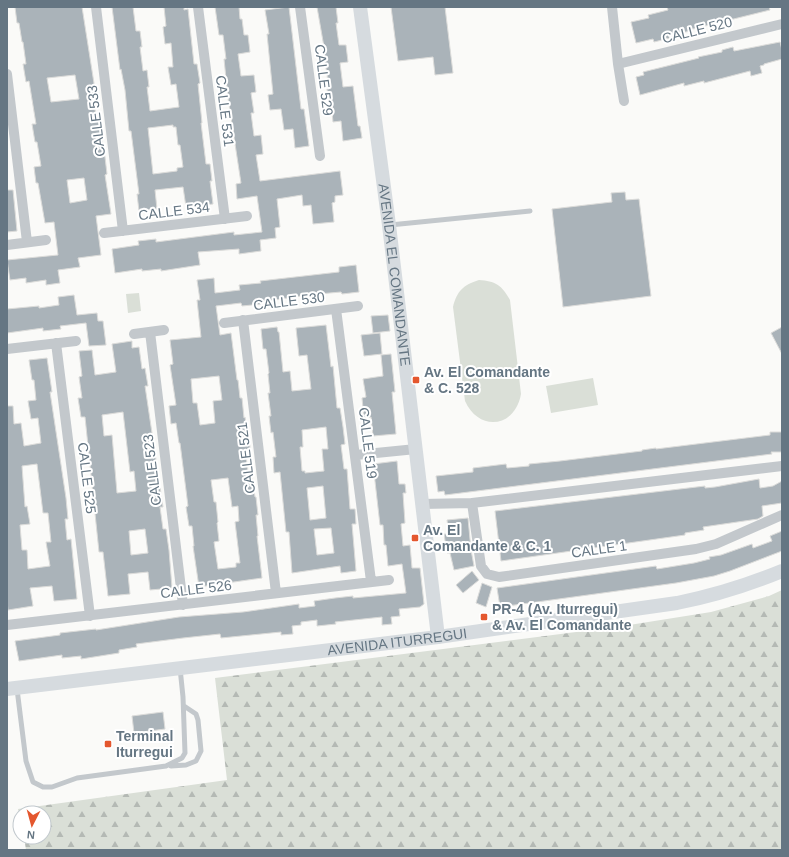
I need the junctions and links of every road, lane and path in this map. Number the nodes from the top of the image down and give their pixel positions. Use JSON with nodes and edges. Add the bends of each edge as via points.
{"nodes":[{"id":1,"x":96,"y":7,"type":"edge"},
{"id":2,"x":198,"y":7,"type":"edge"},
{"id":3,"x":300,"y":7,"type":"edge"},
{"id":4,"x":360,"y":7,"type":"edge"},
{"id":5,"x":612,"y":7,"type":"edge"},
{"id":6,"x":782,"y":24,"type":"edge"},
{"id":7,"x":618,"y":64,"type":"junction"},
{"id":8,"x":7,"y":74,"type":"edge"},
{"id":9,"x":624,"y":101,"type":"dead end"},
{"id":10,"x":320,"y":156,"type":"dead end"},
{"id":11,"x":530,"y":211,"type":"dead end"},
{"id":12,"x":247,"y":216,"type":"dead end"},
{"id":13,"x":225,"y":218,"type":"junction"},
{"id":14,"x":389,"y":225,"type":"junction"},
{"id":15,"x":123,"y":231,"type":"junction"},
{"id":16,"x":104,"y":233,"type":"dead end"},
{"id":17,"x":46,"y":240,"type":"dead end"},
{"id":18,"x":27,"y":242,"type":"junction"},
{"id":19,"x":7,"y":244,"type":"edge"},
{"id":20,"x":358,"y":306,"type":"dead end"},
{"id":21,"x":336,"y":309,"type":"junction"},
{"id":22,"x":243,"y":320,"type":"junction"},
{"id":23,"x":224,"y":323,"type":"dead end"},
{"id":24,"x":164,"y":330,"type":"dead end"},
{"id":25,"x":150,"y":332,"type":"junction"},
{"id":26,"x":134,"y":334,"type":"dead end"},
{"id":27,"x":76,"y":341,"type":"dead end"},
{"id":28,"x":56,"y":343,"type":"junction"},
{"id":29,"x":7,"y":349,"type":"edge"},
{"id":30,"x":416,"y":449,"type":"junction"},
{"id":31,"x":356,"y":456,"type":"junction"},
{"id":32,"x":782,"y":466,"type":"edge"},
{"id":33,"x":472,"y":503,"type":"junction"},
{"id":34,"x":422,"y":504,"type":"junction"},
{"id":35,"x":782,"y":515,"type":"edge"},
{"id":36,"x":782,"y":571,"type":"edge"},
{"id":37,"x":389,"y":580,"type":"dead end"},
{"id":38,"x":371,"y":581,"type":"junction"},
{"id":39,"x":276,"y":593,"type":"junction"},
{"id":40,"x":183,"y":605,"type":"junction"},
{"id":41,"x":90,"y":616,"type":"junction"},
{"id":42,"x":7,"y":625,"type":"edge"},
{"id":43,"x":438,"y":637,"type":"junction"},
{"id":44,"x":180,"y":667,"type":"junction"},
{"id":45,"x":12,"y":688,"type":"edge"},
{"id":46,"x":184,"y":706,"type":"junction"},
{"id":47,"x":166,"y":766,"type":"junction"}],
"edges":[{"from":1,"to":15,"type":"street","name":"CALLE 533"},
{"from":2,"to":13,"type":"street","name":"CALLE 531"},
{"from":3,"to":10,"type":"street","name":"CALLE 529"},
{"from":4,"to":14,"type":"street","name":"AVENIDA EL COMANDANTE"},
{"from":5,"to":7,"type":"street"},
{"from":6,"to":7,"type":"street","name":"CALLE 520"},
{"from":7,"to":9,"type":"street"},
{"from":8,"to":18,"type":"street"},
{"from":11,"to":14,"type":"lane"},
{"from":12,"to":13,"type":"street","name":"CALLE 534"},
{"from":13,"to":15,"type":"street","name":"CALLE 534"},
{"from":14,"to":30,"type":"street","name":"AVENIDA EL COMANDANTE"},
{"from":15,"to":16,"type":"street","name":"CALLE 534"},
{"from":17,"to":18,"type":"street"},
{"from":18,"to":19,"type":"street"},
{"from":20,"to":21,"type":"street","name":"CALLE 530"},
{"from":21,"to":22,"type":"street","name":"CALLE 530"},
{"from":21,"to":31,"type":"street","name":"CALLE 519"},
{"from":22,"to":23,"type":"street","name":"CALLE 530"},
{"from":22,"to":39,"type":"street","name":"CALLE 521"},
{"from":24,"to":25,"type":"street"},
{"from":25,"to":26,"type":"street"},
{"from":25,"to":40,"type":"street","name":"CALLE 523"},
{"from":27,"to":28,"type":"street"},
{"from":28,"to":29,"type":"street"},
{"from":28,"to":41,"type":"street","name":"CALLE 525"},
{"from":30,"to":31,"type":"street"},
{"from":30,"to":34,"type":"street","name":"AVENIDA EL COMANDANTE"},
{"from":31,"to":38,"type":"street","name":"CALLE 519"},
{"from":32,"to":33,"type":"street"},
{"from":33,"to":34,"type":"street"},
{"from":33,"to":35,"type":"street","name":"CALLE 1","via":[[481,566],[487,574],[499,577],[696,549],[716,544]]},
{"from":34,"to":43,"type":"street","name":"AVENIDA EL COMANDANTE"},
{"from":36,"to":43,"type":"street","name":"AVENIDA ITURREGUI","via":[[752,584],[698,599]]},
{"from":37,"to":38,"type":"street","name":"CALLE 526"},
{"from":38,"to":39,"type":"street","name":"CALLE 526"},
{"from":39,"to":40,"type":"street","name":"CALLE 526"},
{"from":40,"to":41,"type":"street","name":"CALLE 526"},
{"from":41,"to":42,"type":"street","name":"CALLE 526"},
{"from":43,"to":44,"type":"street","name":"AVENIDA ITURREGUI"},
{"from":44,"to":45,"type":"street","name":"AVENIDA ITURREGUI"},
{"from":44,"to":46,"type":"lane"},
{"from":45,"to":47,"type":"lane","via":[[26,761],[33,782],[52,787],[78,778]]},
{"from":46,"to":47,"type":"lane","via":[[185,753],[182,758]]},
{"from":46,"to":47,"type":"lane","via":[[196,714],[201,750],[196,761],[186,765]]}]}
